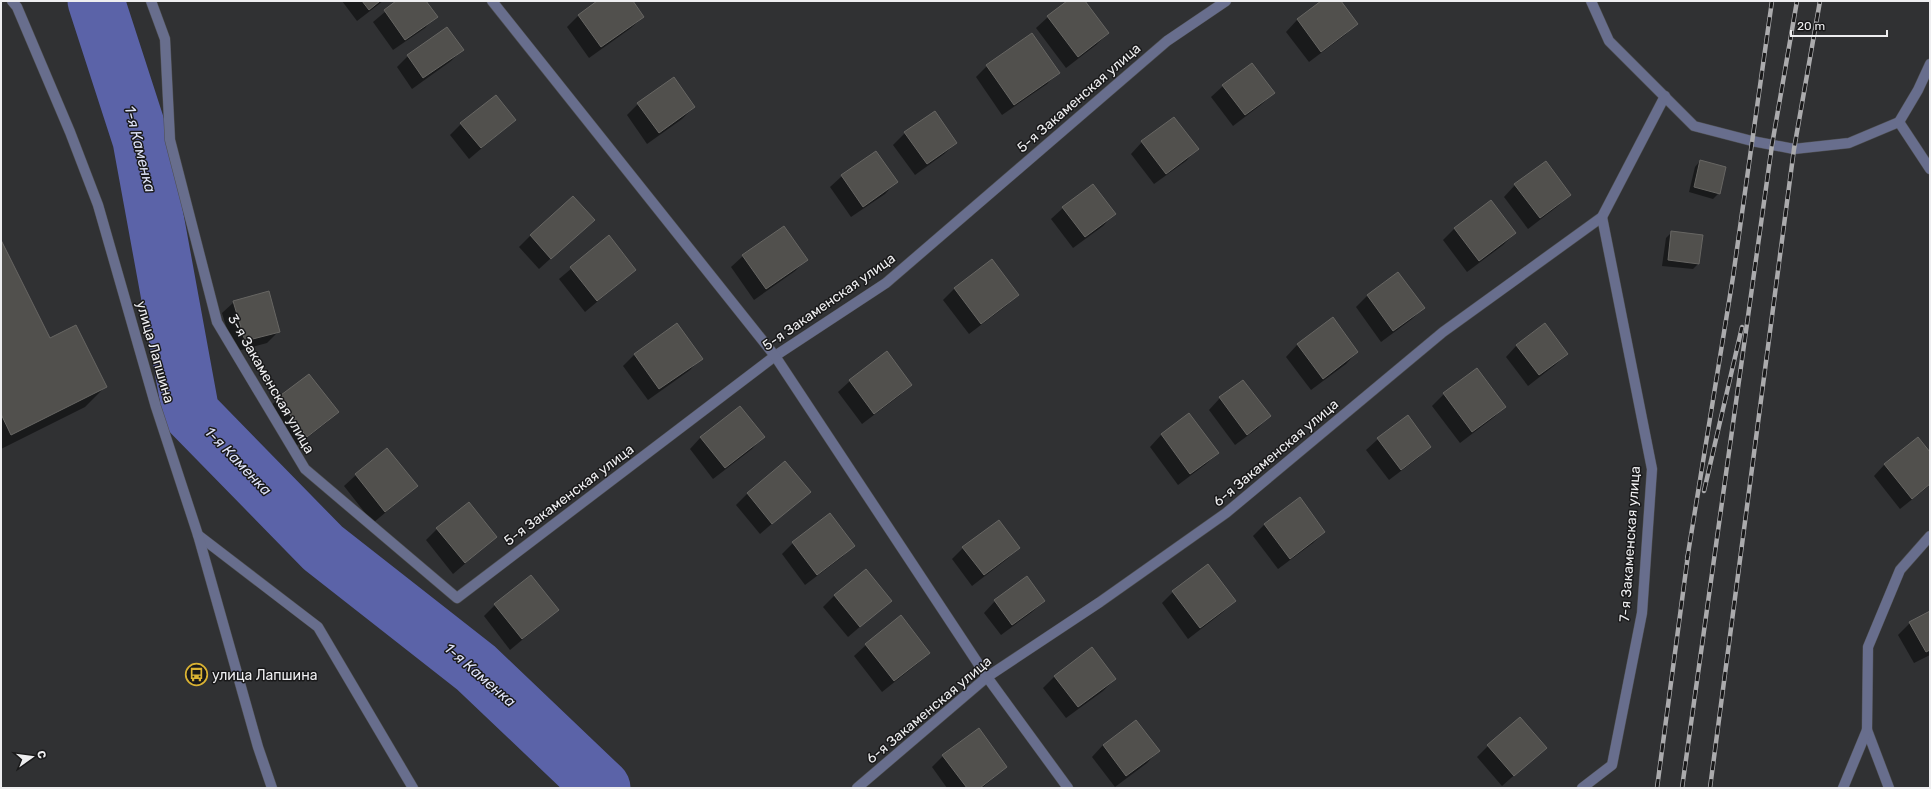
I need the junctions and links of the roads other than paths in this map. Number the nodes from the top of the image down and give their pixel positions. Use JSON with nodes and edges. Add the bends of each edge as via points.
{"nodes":[{"id":1,"x":12,"y":1,"type":"edge"},
{"id":2,"x":151,"y":1,"type":"edge"},
{"id":3,"x":492,"y":1,"type":"edge"},
{"id":4,"x":1226,"y":1,"type":"edge"},
{"id":5,"x":1591,"y":1,"type":"edge"},
{"id":6,"x":1930,"y":64,"type":"edge"},
{"id":7,"x":1665,"y":96,"type":"junction"},
{"id":8,"x":1899,"y":122,"type":"junction"},
{"id":9,"x":1930,"y":169,"type":"edge"},
{"id":10,"x":1602,"y":216,"type":"junction"},
{"id":11,"x":775,"y":356,"type":"junction"},
{"id":12,"x":198,"y":535,"type":"junction"},
{"id":13,"x":1930,"y":536,"type":"edge"},
{"id":14,"x":457,"y":598,"type":"joint"},
{"id":15,"x":987,"y":677,"type":"junction"},
{"id":16,"x":1867,"y":730,"type":"junction"},
{"id":17,"x":272,"y":788,"type":"edge"},
{"id":18,"x":413,"y":788,"type":"edge"},
{"id":19,"x":857,"y":788,"type":"edge"},
{"id":20,"x":1068,"y":788,"type":"edge"},
{"id":21,"x":1582,"y":788,"type":"edge"},
{"id":22,"x":1843,"y":788,"type":"edge"},
{"id":23,"x":1889,"y":788,"type":"edge"}],
"edges":[{"from":1,"to":12,"type":"street","name":"улица Лапшина","via":[[17,7],[70,132],[98,205],[156,407]]},
{"from":2,"to":14,"type":"street","name":"3-я Закаменская улица","via":[[166,39],[170,140],[218,322],[305,469]]},
{"from":3,"to":11,"type":"street"},
{"from":4,"to":11,"type":"street","name":"5-я Закаменская улица","via":[[1167,41],[886,282]]},
{"from":5,"to":7,"type":"street","via":[[1609,41]]},
{"from":6,"to":8,"type":"street"},
{"from":7,"to":8,"type":"street","via":[[1694,126],[1794,149],[1849,143]]},
{"from":7,"to":10,"type":"street","name":"6-я Закаменская улица"},
{"from":8,"to":9,"type":"street"},
{"from":10,"to":15,"type":"street","name":"6-я Закаменская улица","via":[[1443,332],[1226,513],[1100,602]]},
{"from":10,"to":21,"type":"street","name":"7-я Закаменская улица","via":[[1652,469],[1642,613],[1612,764]]},
{"from":11,"to":14,"type":"street","name":"5-я Закаменская улица"},
{"from":11,"to":15,"type":"street"},
{"from":12,"to":17,"type":"street","name":"улица Лапшина"},
{"from":12,"to":18,"type":"street","via":[[318,627]]},
{"from":13,"to":16,"type":"street","via":[[1900,570],[1868,647]]},
{"from":15,"to":19,"type":"street","name":"6-я Закаменская улица"},
{"from":15,"to":20,"type":"street"},
{"from":16,"to":22,"type":"street"},
{"from":16,"to":23,"type":"street"}]}
